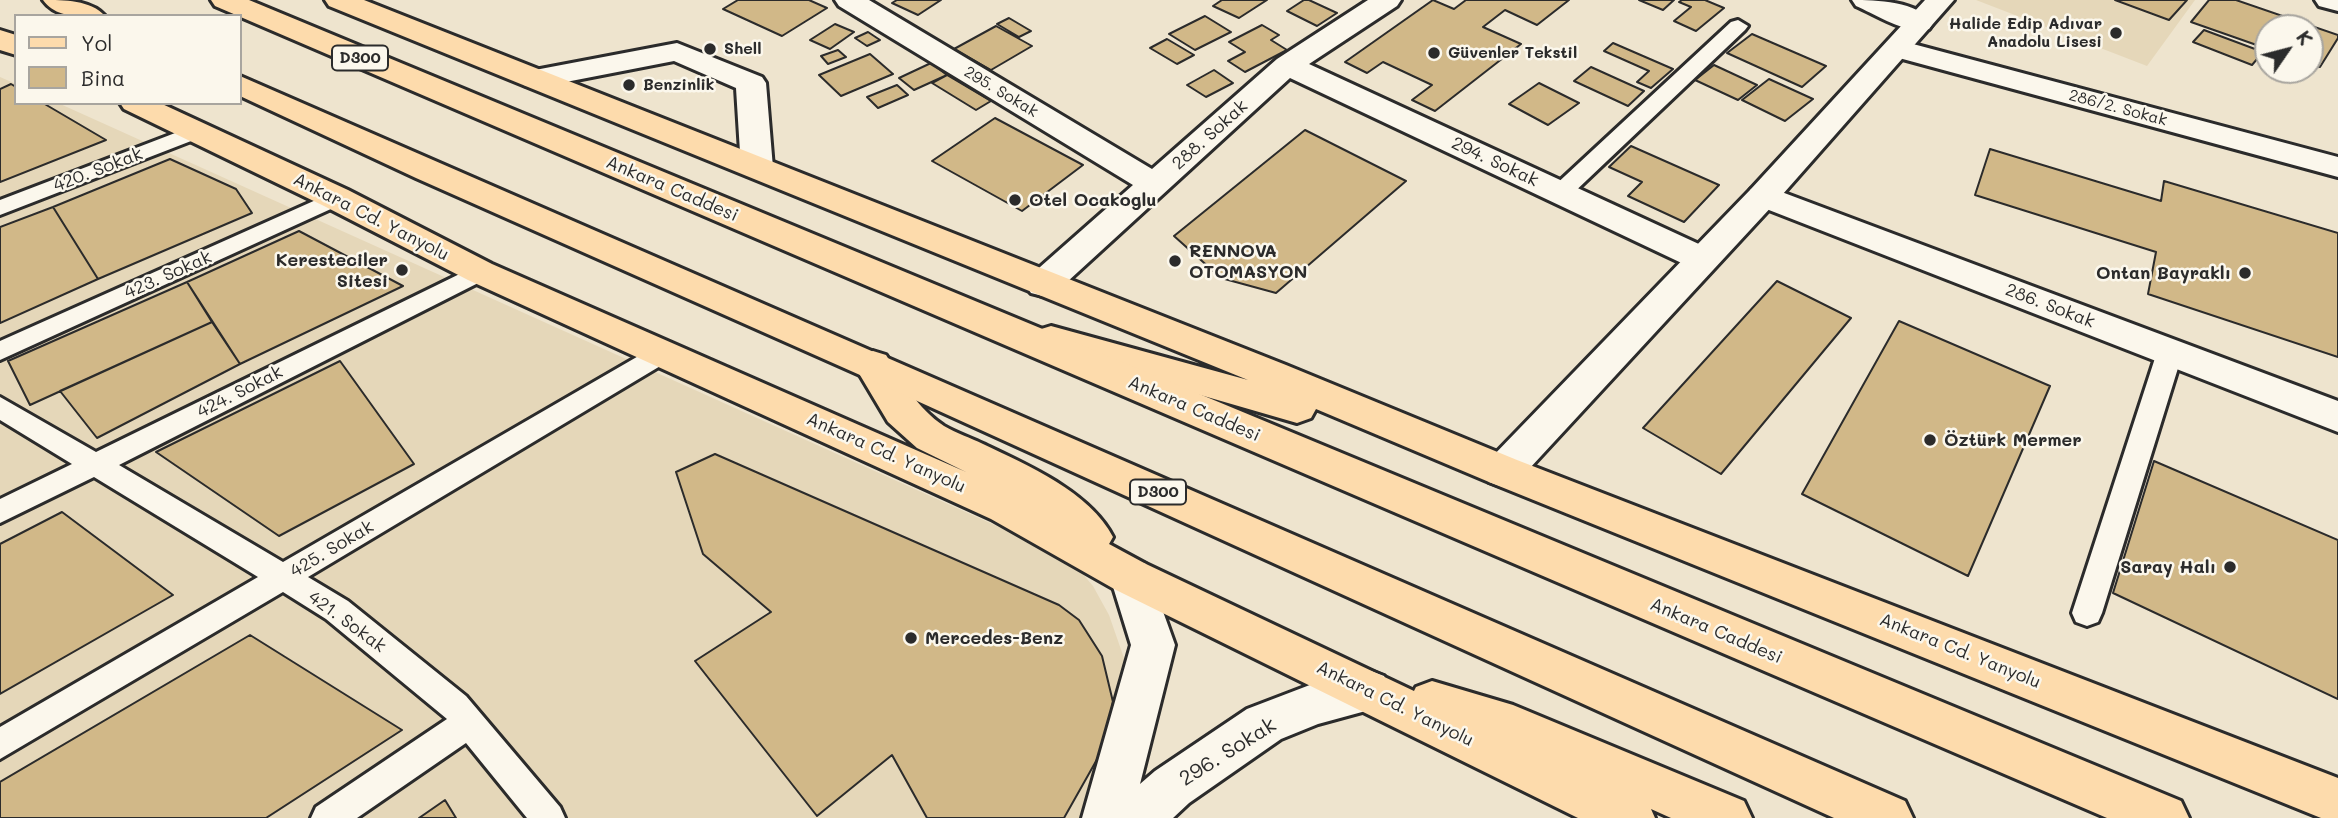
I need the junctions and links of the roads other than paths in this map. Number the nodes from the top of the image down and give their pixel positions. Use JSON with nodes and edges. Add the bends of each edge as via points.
{"nodes":[{"id":1,"x":57,"y":0,"type":"edge"},
{"id":2,"x":225,"y":0,"type":"edge"},
{"id":3,"x":339,"y":0,"type":"edge"},
{"id":4,"x":1337,"y":0,"type":"edge"},
{"id":5,"x":1867,"y":0,"type":"edge"},
{"id":6,"x":2329,"y":0,"type":"edge"},
{"id":7,"x":856,"y":1,"type":"edge"},
{"id":8,"x":2338,"y":3,"type":"edge"},
{"id":9,"x":1377,"y":7,"type":"edge"},
{"id":10,"x":1930,"y":11,"type":"edge"},
{"id":11,"x":87,"y":14,"type":"edge"},
{"id":12,"x":1738,"y":26,"type":"dead end"},
{"id":13,"x":1898,"y":49,"type":"junction"},
{"id":14,"x":1287,"y":65,"type":"junction"},
{"id":15,"x":535,"y":79,"type":"junction"},
{"id":16,"x":242,"y":86,"type":"edge"},
{"id":17,"x":139,"y":105,"type":"edge"},
{"id":18,"x":196,"y":131,"type":"junction"},
{"id":19,"x":2338,"y":167,"type":"edge"},
{"id":20,"x":757,"y":168,"type":"junction"},
{"id":21,"x":1154,"y":184,"type":"junction"},
{"id":22,"x":1560,"y":193,"type":"junction"},
{"id":23,"x":1763,"y":195,"type":"junction"},
{"id":24,"x":336,"y":198,"type":"junction"},
{"id":25,"x":0,"y":208,"type":"edge"},
{"id":26,"x":1702,"y":259,"type":"junction"},
{"id":27,"x":480,"y":272,"type":"junction"},
{"id":28,"x":1043,"y":284,"type":"junction"},
{"id":29,"x":988,"y":322,"type":"junction"},
{"id":30,"x":0,"y":351,"type":"edge"},
{"id":31,"x":2170,"y":352,"type":"junction"},
{"id":32,"x":663,"y":353,"type":"junction"},
{"id":33,"x":873,"y":365,"type":"junction"},
{"id":34,"x":0,"y":407,"type":"edge"},
{"id":35,"x":2338,"y":416,"type":"edge"},
{"id":36,"x":95,"y":464,"type":"junction"},
{"id":37,"x":1503,"y":471,"type":"junction"},
{"id":38,"x":0,"y":512,"type":"edge"},
{"id":39,"x":1130,"y":577,"type":"junction"},
{"id":40,"x":284,"y":578,"type":"junction"},
{"id":41,"x":2087,"y":613,"type":"dead end"},
{"id":42,"x":1368,"y":691,"type":"junction"},
{"id":43,"x":468,"y":723,"type":"junction"},
{"id":44,"x":0,"y":744,"type":"edge"},
{"id":45,"x":2338,"y":800,"type":"edge"},
{"id":46,"x":328,"y":818,"type":"edge"},
{"id":47,"x":548,"y":818,"type":"edge"},
{"id":48,"x":1107,"y":818,"type":"edge"},
{"id":49,"x":1138,"y":818,"type":"edge"},
{"id":50,"x":1630,"y":818,"type":"edge"},
{"id":51,"x":1727,"y":818,"type":"edge"},
{"id":52,"x":1888,"y":818,"type":"edge"},
{"id":53,"x":2164,"y":818,"type":"edge"}],
"edges":[{"from":1,"to":11,"type":"main road"},
{"from":2,"to":29,"type":"main road","name":"Ankara Caddesi","number":"D300"},
{"from":3,"to":15,"type":"main road"},
{"from":4,"to":9,"type":"street"},
{"from":5,"to":10,"type":"street"},
{"from":6,"to":8,"type":"street"},
{"from":7,"to":21,"type":"street","name":"295. Sokak"},
{"from":9,"to":14,"type":"street","name":"288. Sokak"},
{"from":10,"to":13,"type":"street"},
{"from":12,"to":22,"type":"lane"},
{"from":13,"to":19,"type":"street","name":"286/2. Sokak"},
{"from":13,"to":23,"type":"street"},
{"from":14,"to":21,"type":"street","name":"288. Sokak"},
{"from":14,"to":22,"type":"street","name":"294. Sokak"},
{"from":15,"to":20,"type":"main road"},
{"from":15,"to":20,"type":"street","via":[[677,52],[751,83]]},
{"from":16,"to":33,"type":"main road","number":"D300"},
{"from":17,"to":18,"type":"main road","name":"Ankara Cd. Yanyolu"},
{"from":18,"to":24,"type":"main road","name":"Ankara Cd. Yanyolu"},
{"from":18,"to":25,"type":"lane","name":"420. Sokak"},
{"from":20,"to":28,"type":"main road"},
{"from":21,"to":28,"type":"street","name":"288. Sokak"},
{"from":22,"to":26,"type":"street","name":"294. Sokak"},
{"from":23,"to":26,"type":"street"},
{"from":23,"to":31,"type":"street","name":"286. Sokak"},
{"from":24,"to":27,"type":"main road","name":"Ankara Cd. Yanyolu"},
{"from":24,"to":30,"type":"lane","name":"423. Sokak"},
{"from":26,"to":37,"type":"street"},
{"from":27,"to":32,"type":"main road","name":"Ankara Cd. Yanyolu"},
{"from":27,"to":36,"type":"lane","name":"424. Sokak"},
{"from":28,"to":37,"type":"main road"},
{"from":29,"to":37,"type":"main road","via":[[1289,405]]},
{"from":29,"to":53,"type":"main road","name":"Ankara Caddesi","number":"D300"},
{"from":31,"to":35,"type":"street","name":"286. Sokak"},
{"from":31,"to":41,"type":"lane"},
{"from":32,"to":39,"type":"main road","name":"Ankara Cd. Yanyolu","via":[[1006,507]]},
{"from":32,"to":40,"type":"lane","name":"425. Sokak"},
{"from":33,"to":39,"type":"main road","via":[[902,412],[931,437],[1013,476],[1071,514]]},
{"from":33,"to":52,"type":"main road","number":"D300"},
{"from":34,"to":36,"type":"lane","name":"421. Sokak"},
{"from":36,"to":38,"type":"lane","name":"424. Sokak"},
{"from":36,"to":40,"type":"lane","name":"421. Sokak"},
{"from":37,"to":45,"type":"main road","name":"Ankara Cd. Yanyolu"},
{"from":39,"to":42,"type":"main road","name":"Ankara Cd. Yanyolu"},
{"from":39,"to":48,"type":"street","via":[[1153,645]]},
{"from":40,"to":43,"type":"lane","name":"421. Sokak","via":[[337,610],[455,706]]},
{"from":40,"to":44,"type":"lane","name":"425. Sokak"},
{"from":42,"to":49,"type":"street","name":"296. Sokak","via":[[1315,704],[1264,724],[1172,787]]},
{"from":42,"to":50,"type":"main road","name":"Ankara Cd. Yanyolu"},
{"from":42,"to":51,"type":"main road","via":[[1441,703],[1513,727]]},
{"from":43,"to":46,"type":"lane"},
{"from":43,"to":47,"type":"lane","name":"421. Sokak"}]}
